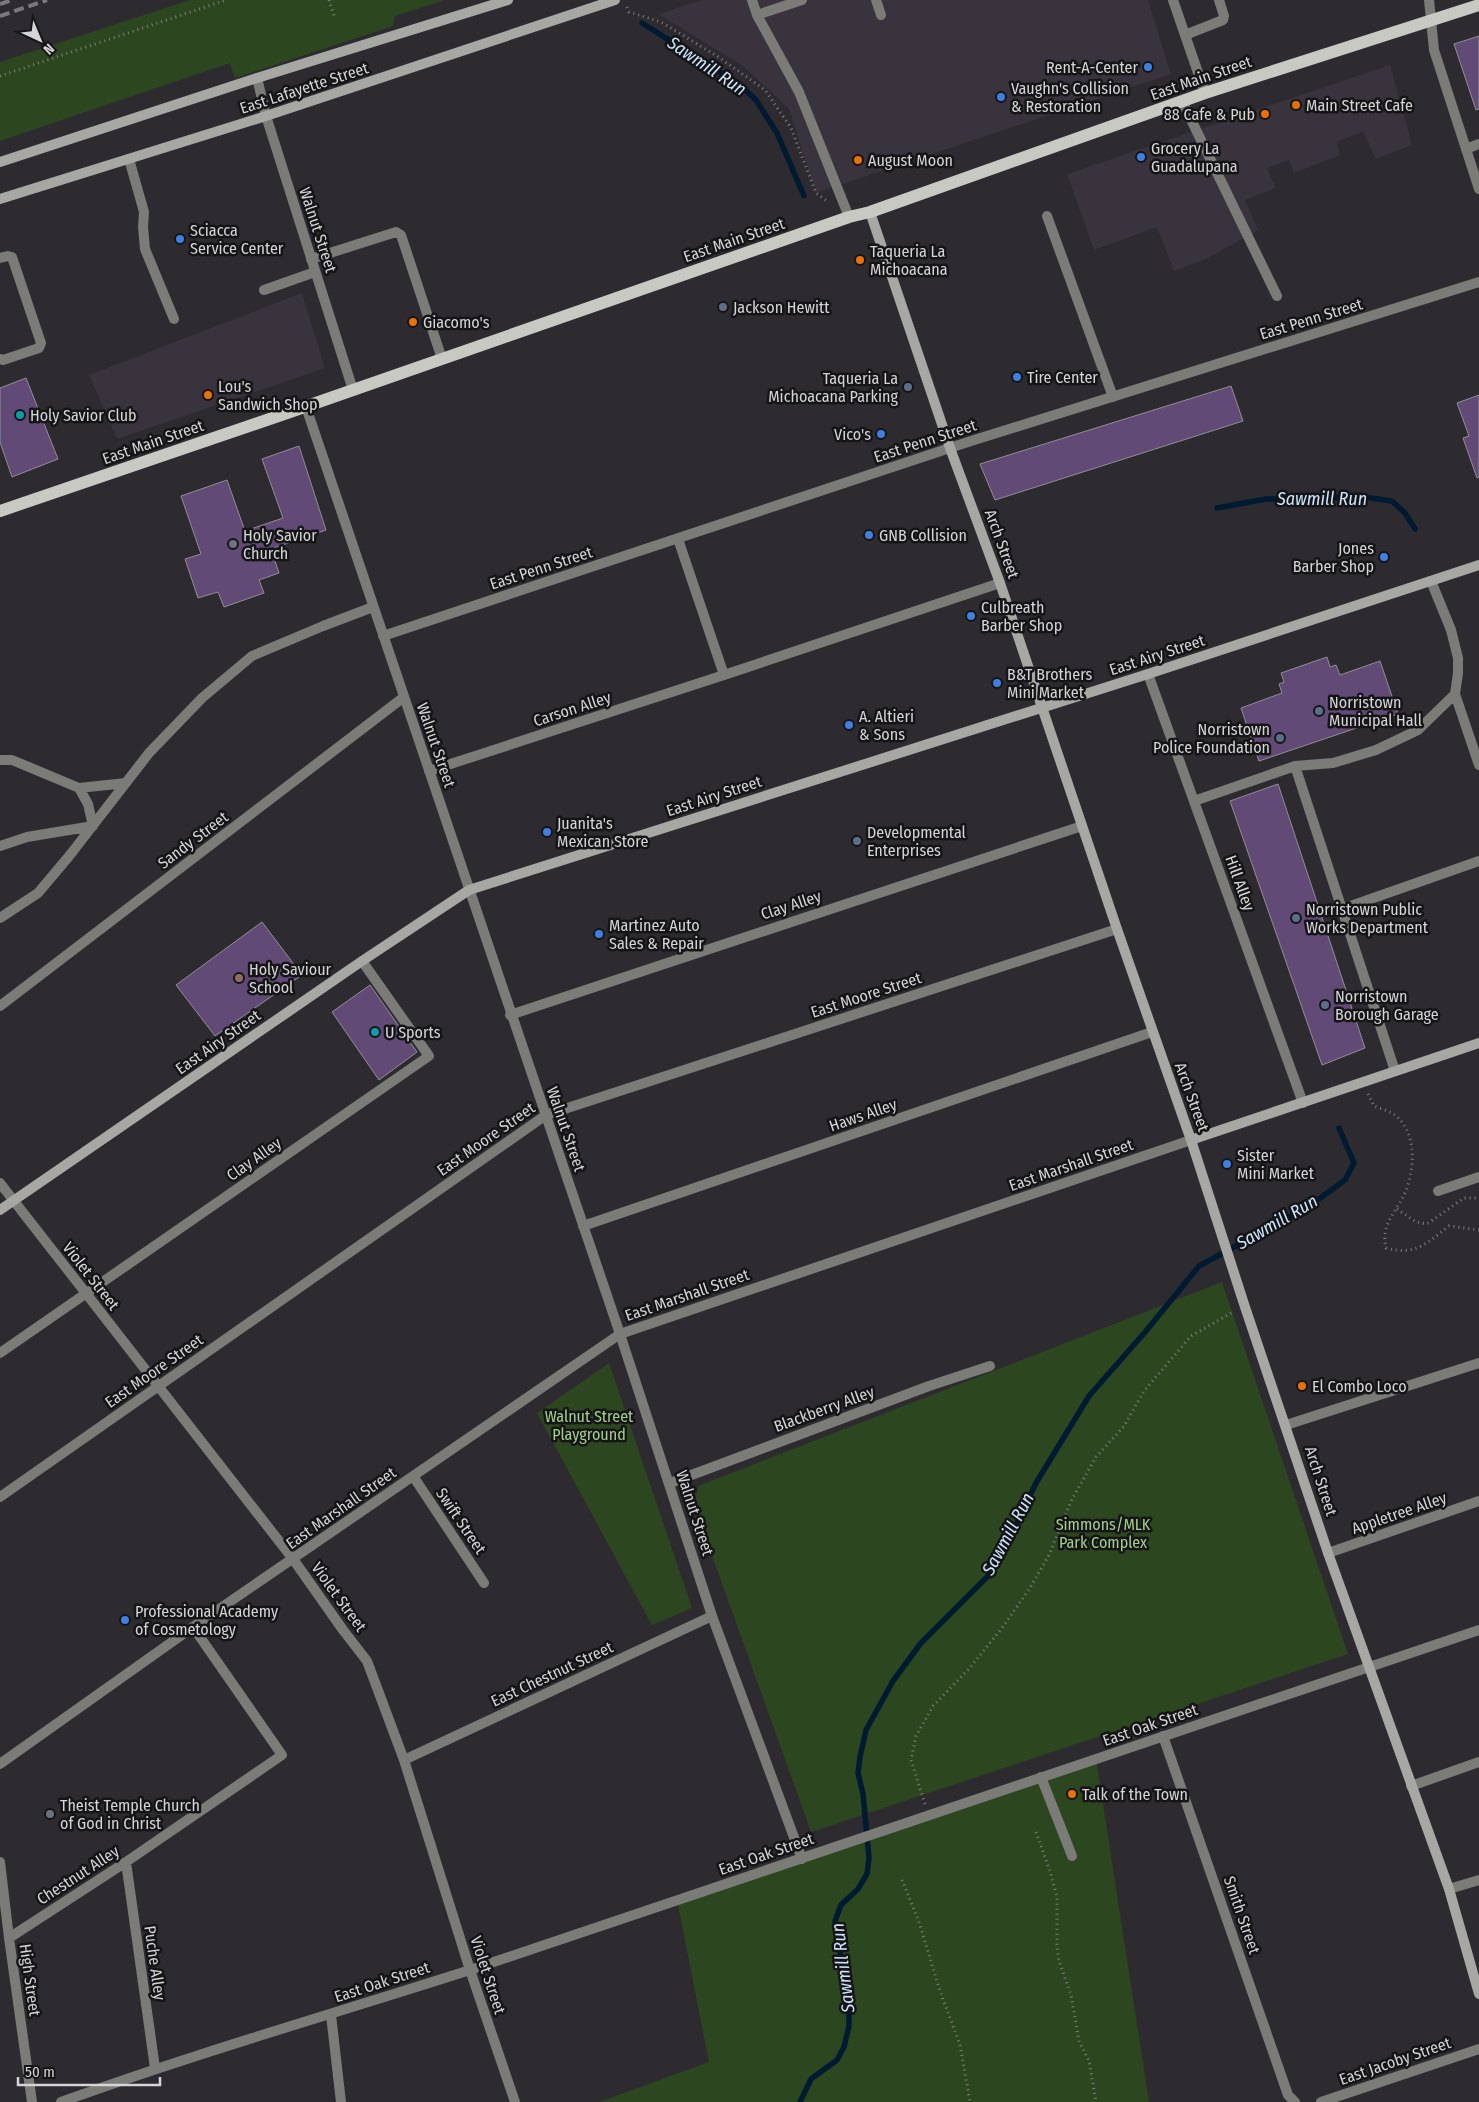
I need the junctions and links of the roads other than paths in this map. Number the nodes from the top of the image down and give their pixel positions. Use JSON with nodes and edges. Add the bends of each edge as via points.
{"nodes":[{"id":1,"x":508,"y":0,"type":"edge"},
{"id":2,"x":615,"y":0,"type":"edge"},
{"id":3,"x":752,"y":0,"type":"edge"},
{"id":4,"x":802,"y":0,"type":"edge"},
{"id":5,"x":876,"y":0,"type":"edge"},
{"id":6,"x":1173,"y":0,"type":"edge"},
{"id":7,"x":1219,"y":0,"type":"edge"},
{"id":8,"x":1429,"y":0,"type":"edge"},
{"id":9,"x":1479,"y":5,"type":"edge"},
{"id":10,"x":757,"y":15,"type":"junction"},
{"id":11,"x":881,"y":15,"type":"dead end"},
{"id":12,"x":1431,"y":20,"type":"junction"},
{"id":13,"x":1185,"y":35,"type":"junction"},
{"id":14,"x":257,"y":78,"type":"junction"},
{"id":15,"x":1205,"y":93,"type":"junction"},
{"id":16,"x":1182,"y":102,"type":"junction"},
{"id":17,"x":266,"y":116,"type":"junction"},
{"id":18,"x":1479,"y":144,"type":"edge"},
{"id":19,"x":1466,"y":148,"type":"junction"},
{"id":20,"x":129,"y":158,"type":"junction"},
{"id":21,"x":0,"y":162,"type":"edge"},
{"id":22,"x":1479,"y":189,"type":"edge"},
{"id":23,"x":0,"y":199,"type":"edge"},
{"id":24,"x":870,"y":212,"type":"junction"},
{"id":25,"x":1047,"y":216,"type":"dead end"},
{"id":26,"x":849,"y":218,"type":"junction"},
{"id":27,"x":0,"y":258,"type":"edge"},
{"id":28,"x":311,"y":259,"type":"junction"},
{"id":29,"x":316,"y":272,"type":"junction"},
{"id":30,"x":1479,"y":282,"type":"edge"},
{"id":31,"x":264,"y":290,"type":"dead end"},
{"id":32,"x":1277,"y":296,"type":"dead end"},
{"id":33,"x":174,"y":319,"type":"dead end"},
{"id":34,"x":0,"y":359,"type":"edge"},
{"id":35,"x":442,"y":360,"type":"junction"},
{"id":36,"x":353,"y":390,"type":"junction"},
{"id":37,"x":1112,"y":397,"type":"junction"},
{"id":38,"x":306,"y":407,"type":"junction"},
{"id":39,"x":950,"y":448,"type":"junction"},
{"id":40,"x":0,"y":511,"type":"edge"},
{"id":41,"x":678,"y":538,"type":"junction"},
{"id":42,"x":1478,"y":567,"type":"edge"},
{"id":43,"x":1431,"y":581,"type":"junction"},
{"id":44,"x":1000,"y":583,"type":"junction"},
{"id":45,"x":373,"y":607,"type":"junction"},
{"id":46,"x":383,"y":636,"type":"junction"},
{"id":47,"x":1148,"y":674,"type":"junction"},
{"id":48,"x":724,"y":675,"type":"junction"},
{"id":49,"x":1455,"y":694,"type":"junction"},
{"id":50,"x":404,"y":697,"type":"junction"},
{"id":51,"x":1041,"y":708,"type":"junction"},
{"id":52,"x":0,"y":760,"type":"edge"},
{"id":53,"x":1479,"y":764,"type":"edge"},
{"id":54,"x":1295,"y":766,"type":"junction"},
{"id":55,"x":429,"y":772,"type":"junction"},
{"id":56,"x":126,"y":783,"type":"junction"},
{"id":57,"x":80,"y":788,"type":"junction"},
{"id":58,"x":1194,"y":801,"type":"junction"},
{"id":59,"x":93,"y":826,"type":"junction"},
{"id":60,"x":1082,"y":826,"type":"junction"},
{"id":61,"x":0,"y":846,"type":"edge"},
{"id":62,"x":1479,"y":861,"type":"edge"},
{"id":63,"x":469,"y":890,"type":"junction"},
{"id":64,"x":1342,"y":909,"type":"junction"},
{"id":65,"x":0,"y":918,"type":"edge"},
{"id":66,"x":1117,"y":929,"type":"junction"},
{"id":67,"x":362,"y":961,"type":"junction"},
{"id":68,"x":0,"y":1006,"type":"edge"},
{"id":69,"x":510,"y":1014,"type":"junction"},
{"id":70,"x":1152,"y":1032,"type":"junction"},
{"id":71,"x":1479,"y":1042,"type":"edge"},
{"id":72,"x":1395,"y":1071,"type":"junction"},
{"id":73,"x":1303,"y":1103,"type":"junction"},
{"id":74,"x":546,"y":1115,"type":"junction"},
{"id":75,"x":1191,"y":1140,"type":"junction"},
{"id":76,"x":1479,"y":1177,"type":"edge"},
{"id":77,"x":0,"y":1183,"type":"edge"},
{"id":78,"x":1438,"y":1191,"type":"dead end"},
{"id":79,"x":14,"y":1201,"type":"junction"},
{"id":80,"x":0,"y":1210,"type":"edge"},
{"id":81,"x":583,"y":1226,"type":"junction"},
{"id":82,"x":86,"y":1293,"type":"junction"},
{"id":83,"x":620,"y":1334,"type":"junction"},
{"id":84,"x":0,"y":1353,"type":"edge"},
{"id":85,"x":1479,"y":1363,"type":"edge"},
{"id":86,"x":990,"y":1366,"type":"dead end"},
{"id":87,"x":158,"y":1387,"type":"junction"},
{"id":88,"x":1286,"y":1425,"type":"junction"},
{"id":89,"x":413,"y":1476,"type":"junction"},
{"id":90,"x":670,"y":1483,"type":"junction"},
{"id":91,"x":0,"y":1497,"type":"edge"},
{"id":92,"x":1479,"y":1501,"type":"edge"},
{"id":93,"x":1328,"y":1553,"type":"junction"},
{"id":94,"x":293,"y":1559,"type":"junction"},
{"id":95,"x":484,"y":1583,"type":"dead end"},
{"id":96,"x":712,"y":1616,"type":"junction"},
{"id":97,"x":193,"y":1627,"type":"junction"},
{"id":98,"x":1479,"y":1630,"type":"edge"},
{"id":99,"x":1370,"y":1667,"type":"junction"},
{"id":100,"x":1164,"y":1736,"type":"junction"},
{"id":101,"x":404,"y":1760,"type":"junction"},
{"id":102,"x":1479,"y":1762,"type":"edge"},
{"id":103,"x":0,"y":1764,"type":"edge"},
{"id":104,"x":1041,"y":1777,"type":"junction"},
{"id":105,"x":1411,"y":1786,"type":"junction"},
{"id":106,"x":1072,"y":1856,"type":"dead end"},
{"id":107,"x":802,"y":1859,"type":"junction"},
{"id":108,"x":0,"y":1862,"type":"edge"},
{"id":109,"x":126,"y":1862,"type":"junction"},
{"id":110,"x":1479,"y":1880,"type":"edge"},
{"id":111,"x":1449,"y":1889,"type":"junction"},
{"id":112,"x":9,"y":1938,"type":"junction"},
{"id":113,"x":470,"y":1970,"type":"junction"},
{"id":114,"x":1479,"y":1994,"type":"edge"},
{"id":115,"x":331,"y":2015,"type":"junction"},
{"id":116,"x":1479,"y":2048,"type":"edge"},
{"id":117,"x":155,"y":2068,"type":"junction"},
{"id":118,"x":32,"y":2102,"type":"edge"},
{"id":119,"x":61,"y":2102,"type":"edge"},
{"id":120,"x":342,"y":2102,"type":"edge"},
{"id":121,"x":515,"y":2102,"type":"edge"},
{"id":122,"x":1295,"y":2102,"type":"edge"},
{"id":123,"x":1321,"y":2102,"type":"edge"}],
"edges":[{"from":1,"to":14,"type":"street","name":"East Lafayette Street"},
{"from":2,"to":17,"type":"street","name":"East Lafayette Street"},
{"from":3,"to":10,"type":"street"},
{"from":4,"to":10,"type":"street"},
{"from":5,"to":11,"type":"street"},
{"from":6,"to":13,"type":"street"},
{"from":7,"to":13,"type":"street","via":[[1223,20]]},
{"from":8,"to":12,"type":"street"},
{"from":9,"to":12,"type":"main road","name":"East Main Street"},
{"from":10,"to":26,"type":"street","via":[[799,92]]},
{"from":12,"to":15,"type":"main road","name":"East Main Street"},
{"from":12,"to":19,"type":"street","via":[[1434,50]]},
{"from":13,"to":15,"type":"street"},
{"from":14,"to":17,"type":"street","name":"Walnut Street"},
{"from":14,"to":21,"type":"street","name":"East Lafayette Street"},
{"from":15,"to":16,"type":"main road","name":"East Main Street"},
{"from":16,"to":24,"type":"main road","name":"East Main Street"},
{"from":16,"to":32,"type":"street"},
{"from":17,"to":20,"type":"street","name":"East Lafayette Street"},
{"from":17,"to":28,"type":"street","name":"Walnut Street"},
{"from":18,"to":19,"type":"street"},
{"from":19,"to":22,"type":"street"},
{"from":20,"to":23,"type":"street","name":"East Lafayette Street"},
{"from":20,"to":33,"type":"street","via":[[144,212],[145,249]]},
{"from":24,"to":26,"type":"main road","name":"East Main Street"},
{"from":24,"to":39,"type":"street","name":"Arch Street"},
{"from":25,"to":37,"type":"street"},
{"from":26,"to":35,"type":"main road","name":"East Main Street"},
{"from":27,"to":34,"type":"street","via":[[12,258],[41,343],[39,348]]},
{"from":28,"to":29,"type":"street","name":"Walnut Street"},
{"from":28,"to":35,"type":"street","via":[[396,232],[401,235]]},
{"from":29,"to":31,"type":"street"},
{"from":29,"to":36,"type":"street","name":"Walnut Street"},
{"from":30,"to":37,"type":"street","name":"East Penn Street"},
{"from":35,"to":36,"type":"main road","name":"East Main Street"},
{"from":36,"to":38,"type":"main road","name":"East Main Street"},
{"from":37,"to":39,"type":"street","name":"East Penn Street"},
{"from":38,"to":40,"type":"main road","name":"East Main Street"},
{"from":38,"to":45,"type":"street","name":"Walnut Street"},
{"from":39,"to":41,"type":"street","name":"East Penn Street"},
{"from":39,"to":44,"type":"street","name":"Arch Street"},
{"from":41,"to":46,"type":"street","name":"East Penn Street"},
{"from":41,"to":48,"type":"street"},
{"from":42,"to":43,"type":"street","name":"East Airy Street"},
{"from":43,"to":47,"type":"street","name":"East Airy Street"},
{"from":43,"to":49,"type":"street","via":[[1451,630],[1458,658]]},
{"from":44,"to":48,"type":"street","name":"Carson Alley"},
{"from":44,"to":51,"type":"street","name":"Arch Street"},
{"from":45,"to":46,"type":"street","name":"Walnut Street"},
{"from":45,"to":56,"type":"street","via":[[252,656],[202,698],[149,753]]},
{"from":46,"to":50,"type":"street","name":"Walnut Street"},
{"from":47,"to":51,"type":"street","name":"East Airy Street"},
{"from":47,"to":58,"type":"street","name":"Hill Alley"},
{"from":48,"to":55,"type":"street","name":"Carson Alley"},
{"from":49,"to":53,"type":"street"},
{"from":49,"to":54,"type":"street","via":[[1418,730],[1376,750],[1333,763]]},
{"from":50,"to":55,"type":"street","name":"Walnut Street"},
{"from":50,"to":68,"type":"street","name":"Sandy Street"},
{"from":51,"to":60,"type":"street","name":"Arch Street"},
{"from":51,"to":63,"type":"street","name":"East Airy Street"},
{"from":52,"to":57,"type":"street","via":[[12,760]]},
{"from":54,"to":58,"type":"street"},
{"from":54,"to":64,"type":"street"},
{"from":55,"to":63,"type":"street","name":"Walnut Street"},
{"from":56,"to":57,"type":"street"},
{"from":56,"to":59,"type":"street"},
{"from":57,"to":59,"type":"street"},
{"from":58,"to":73,"type":"street","name":"Hill Alley"},
{"from":59,"to":61,"type":"street","via":[[27,837]]},
{"from":59,"to":65,"type":"street","via":[[38,893]]},
{"from":60,"to":66,"type":"street","name":"Arch Street"},
{"from":60,"to":69,"type":"street","name":"Clay Alley"},
{"from":62,"to":64,"type":"street"},
{"from":63,"to":67,"type":"street","name":"East Airy Street"},
{"from":63,"to":69,"type":"street","name":"Walnut Street"},
{"from":64,"to":72,"type":"street"},
{"from":66,"to":70,"type":"street","name":"Arch Street"},
{"from":66,"to":74,"type":"street","name":"East Moore Street"},
{"from":67,"to":79,"type":"street","name":"East Airy Street"},
{"from":67,"to":82,"type":"street","name":"Clay Alley","via":[[429,1056]]},
{"from":69,"to":74,"type":"street","name":"Walnut Street"},
{"from":70,"to":75,"type":"street","name":"Arch Street"},
{"from":70,"to":81,"type":"street","name":"Haws Alley"},
{"from":71,"to":72,"type":"street","name":"East Marshall Street"},
{"from":72,"to":73,"type":"street","name":"East Marshall Street"},
{"from":73,"to":75,"type":"street","name":"East Marshall Street"},
{"from":74,"to":81,"type":"street","name":"Walnut Street"},
{"from":74,"to":87,"type":"street","name":"East Moore Street"},
{"from":75,"to":83,"type":"street","name":"East Marshall Street"},
{"from":75,"to":88,"type":"street","name":"Arch Street"},
{"from":76,"to":78,"type":"street"},
{"from":77,"to":79,"type":"street","name":"Violet Street"},
{"from":79,"to":80,"type":"street","name":"East Airy Street"},
{"from":79,"to":82,"type":"street","name":"Violet Street"},
{"from":81,"to":83,"type":"street","name":"Walnut Street"},
{"from":82,"to":84,"type":"street","name":"Clay Alley"},
{"from":82,"to":87,"type":"street","name":"Violet Street"},
{"from":83,"to":89,"type":"street","name":"East Marshall Street"},
{"from":83,"to":90,"type":"street","name":"Walnut Street"},
{"from":85,"to":88,"type":"street"},
{"from":86,"to":90,"type":"street","name":"Blackberry Alley","via":[[928,1386]]},
{"from":87,"to":91,"type":"street","name":"East Moore Street"},
{"from":87,"to":94,"type":"street","name":"Violet Street"},
{"from":88,"to":93,"type":"street","name":"Arch Street"},
{"from":89,"to":94,"type":"street","name":"East Marshall Street"},
{"from":89,"to":95,"type":"street","name":"Swift Street"},
{"from":90,"to":96,"type":"street","name":"Walnut Street"},
{"from":92,"to":93,"type":"street","name":"Appletree Alley"},
{"from":93,"to":99,"type":"street","name":"Arch Street"},
{"from":94,"to":97,"type":"street","name":"East Marshall Street"},
{"from":94,"to":101,"type":"street","name":"Violet Street","via":[[367,1660]]},
{"from":96,"to":101,"type":"street","name":"East Chestnut Street"},
{"from":96,"to":107,"type":"street","name":"Walnut Street"},
{"from":97,"to":103,"type":"street","name":"East Marshall Street"},
{"from":97,"to":109,"type":"street","name":"Chestnut Alley","via":[[282,1755]]},
{"from":98,"to":99,"type":"street","name":"East Oak Street"},
{"from":99,"to":100,"type":"street","name":"East Oak Street"},
{"from":99,"to":105,"type":"street","name":"Arch Street"},
{"from":100,"to":104,"type":"street","name":"East Oak Street"},
{"from":100,"to":122,"type":"street","name":"Smith Street","via":[[1288,2095]]},
{"from":101,"to":113,"type":"street","name":"Violet Street"},
{"from":102,"to":105,"type":"street"},
{"from":104,"to":106,"type":"street"},
{"from":104,"to":107,"type":"street","name":"East Oak Street"},
{"from":105,"to":111,"type":"street","name":"Arch Street"},
{"from":107,"to":113,"type":"street","name":"East Oak Street"},
{"from":108,"to":112,"type":"street","name":"High Street"},
{"from":109,"to":112,"type":"street","name":"Chestnut Alley"},
{"from":109,"to":117,"type":"street","name":"Puche Alley"},
{"from":110,"to":111,"type":"street"},
{"from":111,"to":114,"type":"street","name":"Arch Street"},
{"from":112,"to":118,"type":"street","name":"High Street"},
{"from":113,"to":115,"type":"street","name":"East Oak Street"},
{"from":113,"to":121,"type":"street","name":"Violet Street"},
{"from":115,"to":117,"type":"street","name":"East Oak Street"},
{"from":115,"to":120,"type":"street"},
{"from":116,"to":123,"type":"street","name":"East Jacoby Street"},
{"from":117,"to":119,"type":"street","name":"East Oak Street"}]}
